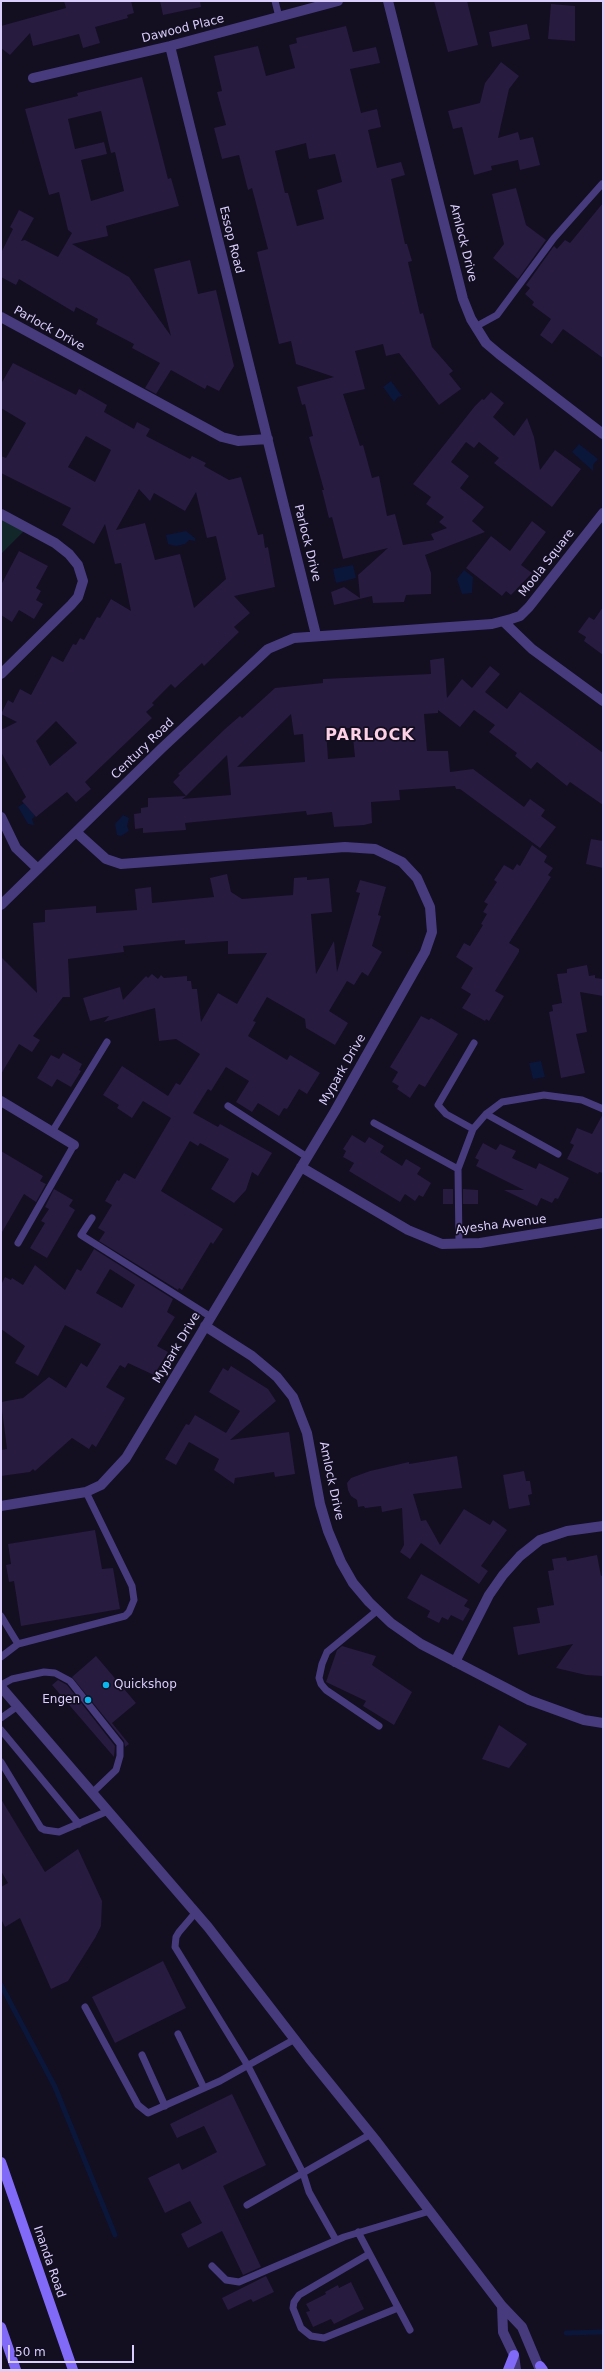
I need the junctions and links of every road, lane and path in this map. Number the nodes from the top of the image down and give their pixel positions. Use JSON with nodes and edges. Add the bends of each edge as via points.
{"nodes":[{"id":1,"x":275,"y":1,"type":"edge"},
{"id":2,"x":338,"y":1,"type":"edge"},
{"id":3,"x":388,"y":1,"type":"edge"},
{"id":4,"x":278,"y":17,"type":"junction"},
{"id":5,"x":170,"y":46,"type":"junction"},
{"id":6,"x":33,"y":78,"type":"dead end"},
{"id":7,"x":602,"y":184,"type":"dead end"},
{"id":8,"x":1,"y":317,"type":"edge"},
{"id":9,"x":475,"y":327,"type":"junction"},
{"id":10,"x":603,"y":434,"type":"edge"},
{"id":11,"x":268,"y":439,"type":"junction"},
{"id":12,"x":603,"y":513,"type":"edge"},
{"id":13,"x":1,"y":514,"type":"edge"},
{"id":14,"x":504,"y":622,"type":"junction"},
{"id":15,"x":316,"y":635,"type":"junction"},
{"id":16,"x":1,"y":674,"type":"edge"},
{"id":17,"x":603,"y":701,"type":"edge"},
{"id":18,"x":1,"y":817,"type":"edge"},
{"id":19,"x":76,"y":832,"type":"junction"},
{"id":20,"x":38,"y":869,"type":"junction"},
{"id":21,"x":1,"y":905,"type":"edge"},
{"id":22,"x":107,"y":1042,"type":"dead end"},
{"id":23,"x":474,"y":1043,"type":"dead end"},
{"id":24,"x":1,"y":1101,"type":"edge"},
{"id":25,"x":228,"y":1106,"type":"dead end"},
{"id":26,"x":603,"y":1109,"type":"edge"},
{"id":27,"x":486,"y":1114,"type":"junction"},
{"id":28,"x":374,"y":1123,"type":"dead end"},
{"id":29,"x":473,"y":1129,"type":"junction"},
{"id":30,"x":52,"y":1132,"type":"junction"},
{"id":31,"x":74,"y":1145,"type":"joint"},
{"id":32,"x":558,"y":1154,"type":"dead end"},
{"id":33,"x":307,"y":1157,"type":"junction"},
{"id":34,"x":300,"y":1167,"type":"junction"},
{"id":35,"x":458,"y":1169,"type":"junction"},
{"id":36,"x":92,"y":1218,"type":"dead end"},
{"id":37,"x":603,"y":1223,"type":"edge"},
{"id":38,"x":18,"y":1243,"type":"dead end"},
{"id":39,"x":459,"y":1244,"type":"junction"},
{"id":40,"x":211,"y":1317,"type":"junction"},
{"id":41,"x":205,"y":1326,"type":"junction"},
{"id":42,"x":86,"y":1492,"type":"junction"},
{"id":43,"x":1,"y":1506,"type":"edge"},
{"id":44,"x":603,"y":1526,"type":"edge"},
{"id":45,"x":378,"y":1610,"type":"junction"},
{"id":46,"x":1,"y":1616,"type":"edge"},
{"id":47,"x":18,"y":1644,"type":"junction"},
{"id":48,"x":1,"y":1657,"type":"edge"},
{"id":49,"x":455,"y":1662,"type":"junction"},
{"id":50,"x":1,"y":1686,"type":"edge"},
{"id":51,"x":18,"y":1706,"type":"junction"},
{"id":52,"x":1,"y":1718,"type":"edge"},
{"id":53,"x":603,"y":1723,"type":"edge"},
{"id":54,"x":379,"y":1726,"type":"dead end"},
{"id":55,"x":1,"y":1730,"type":"edge"},
{"id":56,"x":1,"y":1762,"type":"edge"},
{"id":57,"x":92,"y":1793,"type":"junction"},
{"id":58,"x":108,"y":1810,"type":"junction"},
{"id":59,"x":79,"y":1824,"type":"junction"},
{"id":60,"x":196,"y":1912,"type":"junction"},
{"id":61,"x":85,"y":2007,"type":"dead end"},
{"id":62,"x":178,"y":2034,"type":"dead end"},
{"id":63,"x":295,"y":2039,"type":"junction"},
{"id":64,"x":142,"y":2055,"type":"dead end"},
{"id":65,"x":248,"y":2066,"type":"junction"},
{"id":66,"x":204,"y":2088,"type":"junction"},
{"id":67,"x":165,"y":2106,"type":"junction"},
{"id":68,"x":371,"y":2134,"type":"junction"},
{"id":69,"x":1,"y":2162,"type":"edge"},
{"id":70,"x":303,"y":2174,"type":"junction"},
{"id":71,"x":247,"y":2205,"type":"dead end"},
{"id":72,"x":430,"y":2211,"type":"junction"},
{"id":73,"x":358,"y":2232,"type":"junction"},
{"id":74,"x":336,"y":2240,"type":"junction"},
{"id":75,"x":369,"y":2254,"type":"junction"},
{"id":76,"x":212,"y":2266,"type":"dead end"},
{"id":77,"x":502,"y":2306,"type":"junction"},
{"id":78,"x":398,"y":2308,"type":"junction"},
{"id":79,"x":1,"y":2327,"type":"edge"},
{"id":80,"x":410,"y":2330,"type":"dead end"},
{"id":81,"x":514,"y":2355,"type":"junction"},
{"id":82,"x":541,"y":2369,"type":"edge"},
{"id":83,"x":16,"y":2370,"type":"edge"},
{"id":84,"x":73,"y":2370,"type":"edge"},
{"id":85,"x":508,"y":2370,"type":"edge"},
{"id":86,"x":516,"y":2370,"type":"edge"}],
"edges":[{"from":1,"to":4,"type":"lane"},
{"from":2,"to":4,"type":"street","name":"Dawood Place"},
{"from":3,"to":9,"type":"street","name":"Amlock Drive","via":[[464,299]]},
{"from":4,"to":5,"type":"street","name":"Dawood Place"},
{"from":5,"to":6,"type":"street","name":"Dawood Place"},
{"from":5,"to":11,"type":"street","name":"Essop Road"},
{"from":7,"to":9,"type":"lane","via":[[554,238],[497,315]]},
{"from":8,"to":11,"type":"street","name":"Parlock Drive","via":[[222,437],[238,442]]},
{"from":9,"to":10,"type":"street","name":"Amlock Drive","via":[[486,343],[499,354]]},
{"from":11,"to":15,"type":"street","name":"Parlock Drive"},
{"from":12,"to":14,"type":"street","name":"Moola Square","via":[[530,607],[520,616]]},
{"from":13,"to":16,"type":"street","via":[[69,554],[82,574],[83,581],[78,597],[71,605]]},
{"from":14,"to":15,"type":"street"},
{"from":14,"to":17,"type":"street","via":[[532,649]]},
{"from":15,"to":19,"type":"street","name":"Century Road","via":[[279,642],[256,659]]},
{"from":18,"to":20,"type":"street","via":[[16,848]]},
{"from":19,"to":20,"type":"street","name":"Century Road"},
{"from":19,"to":33,"type":"street","name":"Mypark Drive","via":[[106,859],[121,864],[358,847],[390,854],[417,878],[432,916],[432,932],[428,946]]},
{"from":20,"to":21,"type":"street","name":"Century Road"},
{"from":22,"to":30,"type":"lane"},
{"from":23,"to":29,"type":"lane","via":[[438,1105],[446,1114]]},
{"from":24,"to":30,"type":"street"},
{"from":25,"to":33,"type":"lane"},
{"from":26,"to":27,"type":"lane","via":[[582,1100],[544,1095],[502,1102]]},
{"from":27,"to":29,"type":"lane"},
{"from":27,"to":32,"type":"lane"},
{"from":28,"to":35,"type":"lane"},
{"from":29,"to":35,"type":"lane"},
{"from":30,"to":31,"type":"street"},
{"from":31,"to":38,"type":"lane"},
{"from":33,"to":34,"type":"street","name":"Mypark Drive"},
{"from":34,"to":39,"type":"street","name":"Ayesha Avenue","via":[[408,1230],[442,1244]]},
{"from":34,"to":40,"type":"street","name":"Mypark Drive"},
{"from":35,"to":39,"type":"lane"},
{"from":36,"to":40,"type":"lane","via":[[81,1235]]},
{"from":37,"to":39,"type":"street","name":"Ayesha Avenue"},
{"from":40,"to":41,"type":"street","name":"Mypark Drive"},
{"from":41,"to":42,"type":"street","name":"Mypark Drive","via":[[126,1458],[101,1485]]},
{"from":41,"to":45,"type":"street","name":"Amlock Drive","via":[[252,1356],[277,1377],[293,1397],[307,1433],[320,1504],[341,1562],[353,1583]]},
{"from":42,"to":43,"type":"street","name":"Mypark Drive"},
{"from":42,"to":47,"type":"lane","via":[[132,1586],[132,1606],[126,1616]]},
{"from":44,"to":49,"type":"street","via":[[567,1531],[540,1540],[520,1556],[489,1595]]},
{"from":45,"to":49,"type":"street","name":"Amlock Drive","via":[[420,1644]]},
{"from":45,"to":54,"type":"lane","via":[[327,1652],[320,1678],[326,1690]]},
{"from":46,"to":47,"type":"lane"},
{"from":47,"to":48,"type":"lane"},
{"from":49,"to":53,"type":"street","name":"Amlock Drive","via":[[558,1712]]},
{"from":50,"to":51,"type":"street"},
{"from":50,"to":57,"type":"lane","via":[[12,1679],[44,1672],[55,1673],[70,1681],[120,1744],[116,1770]]},
{"from":51,"to":52,"type":"lane"},
{"from":51,"to":57,"type":"street"},
{"from":55,"to":59,"type":"lane"},
{"from":56,"to":59,"type":"lane","via":[[41,1828],[59,1832]]},
{"from":57,"to":58,"type":"street"},
{"from":58,"to":59,"type":"lane"},
{"from":58,"to":60,"type":"street"},
{"from":60,"to":63,"type":"street"},
{"from":60,"to":65,"type":"lane","via":[[178,1932],[175,1947]]},
{"from":61,"to":67,"type":"lane","via":[[138,2105],[148,2113]]},
{"from":62,"to":66,"type":"lane"},
{"from":63,"to":65,"type":"lane"},
{"from":63,"to":68,"type":"street"},
{"from":64,"to":67,"type":"lane"},
{"from":65,"to":66,"type":"lane"},
{"from":65,"to":70,"type":"lane"},
{"from":66,"to":67,"type":"lane"},
{"from":68,"to":70,"type":"lane"},
{"from":68,"to":72,"type":"street"},
{"from":69,"to":84,"type":"main road","name":"Inanda Road"},
{"from":70,"to":71,"type":"lane"},
{"from":70,"to":74,"type":"lane","via":[[309,2192]]},
{"from":72,"to":73,"type":"lane"},
{"from":72,"to":77,"type":"street"},
{"from":73,"to":74,"type":"lane"},
{"from":73,"to":75,"type":"lane"},
{"from":74,"to":76,"type":"lane","via":[[239,2282],[226,2280]]},
{"from":75,"to":78,"type":"lane"},
{"from":75,"to":78,"type":"lane","via":[[299,2295],[293,2308],[301,2328],[311,2336],[324,2338]]},
{"from":77,"to":81,"type":"street","via":[[503,2332]]},
{"from":77,"to":82,"type":"street","via":[[522,2327]]},
{"from":78,"to":80,"type":"lane"},
{"from":79,"to":83,"type":"main road"},
{"from":81,"to":85,"type":"main road"},
{"from":81,"to":86,"type":"street"}]}
